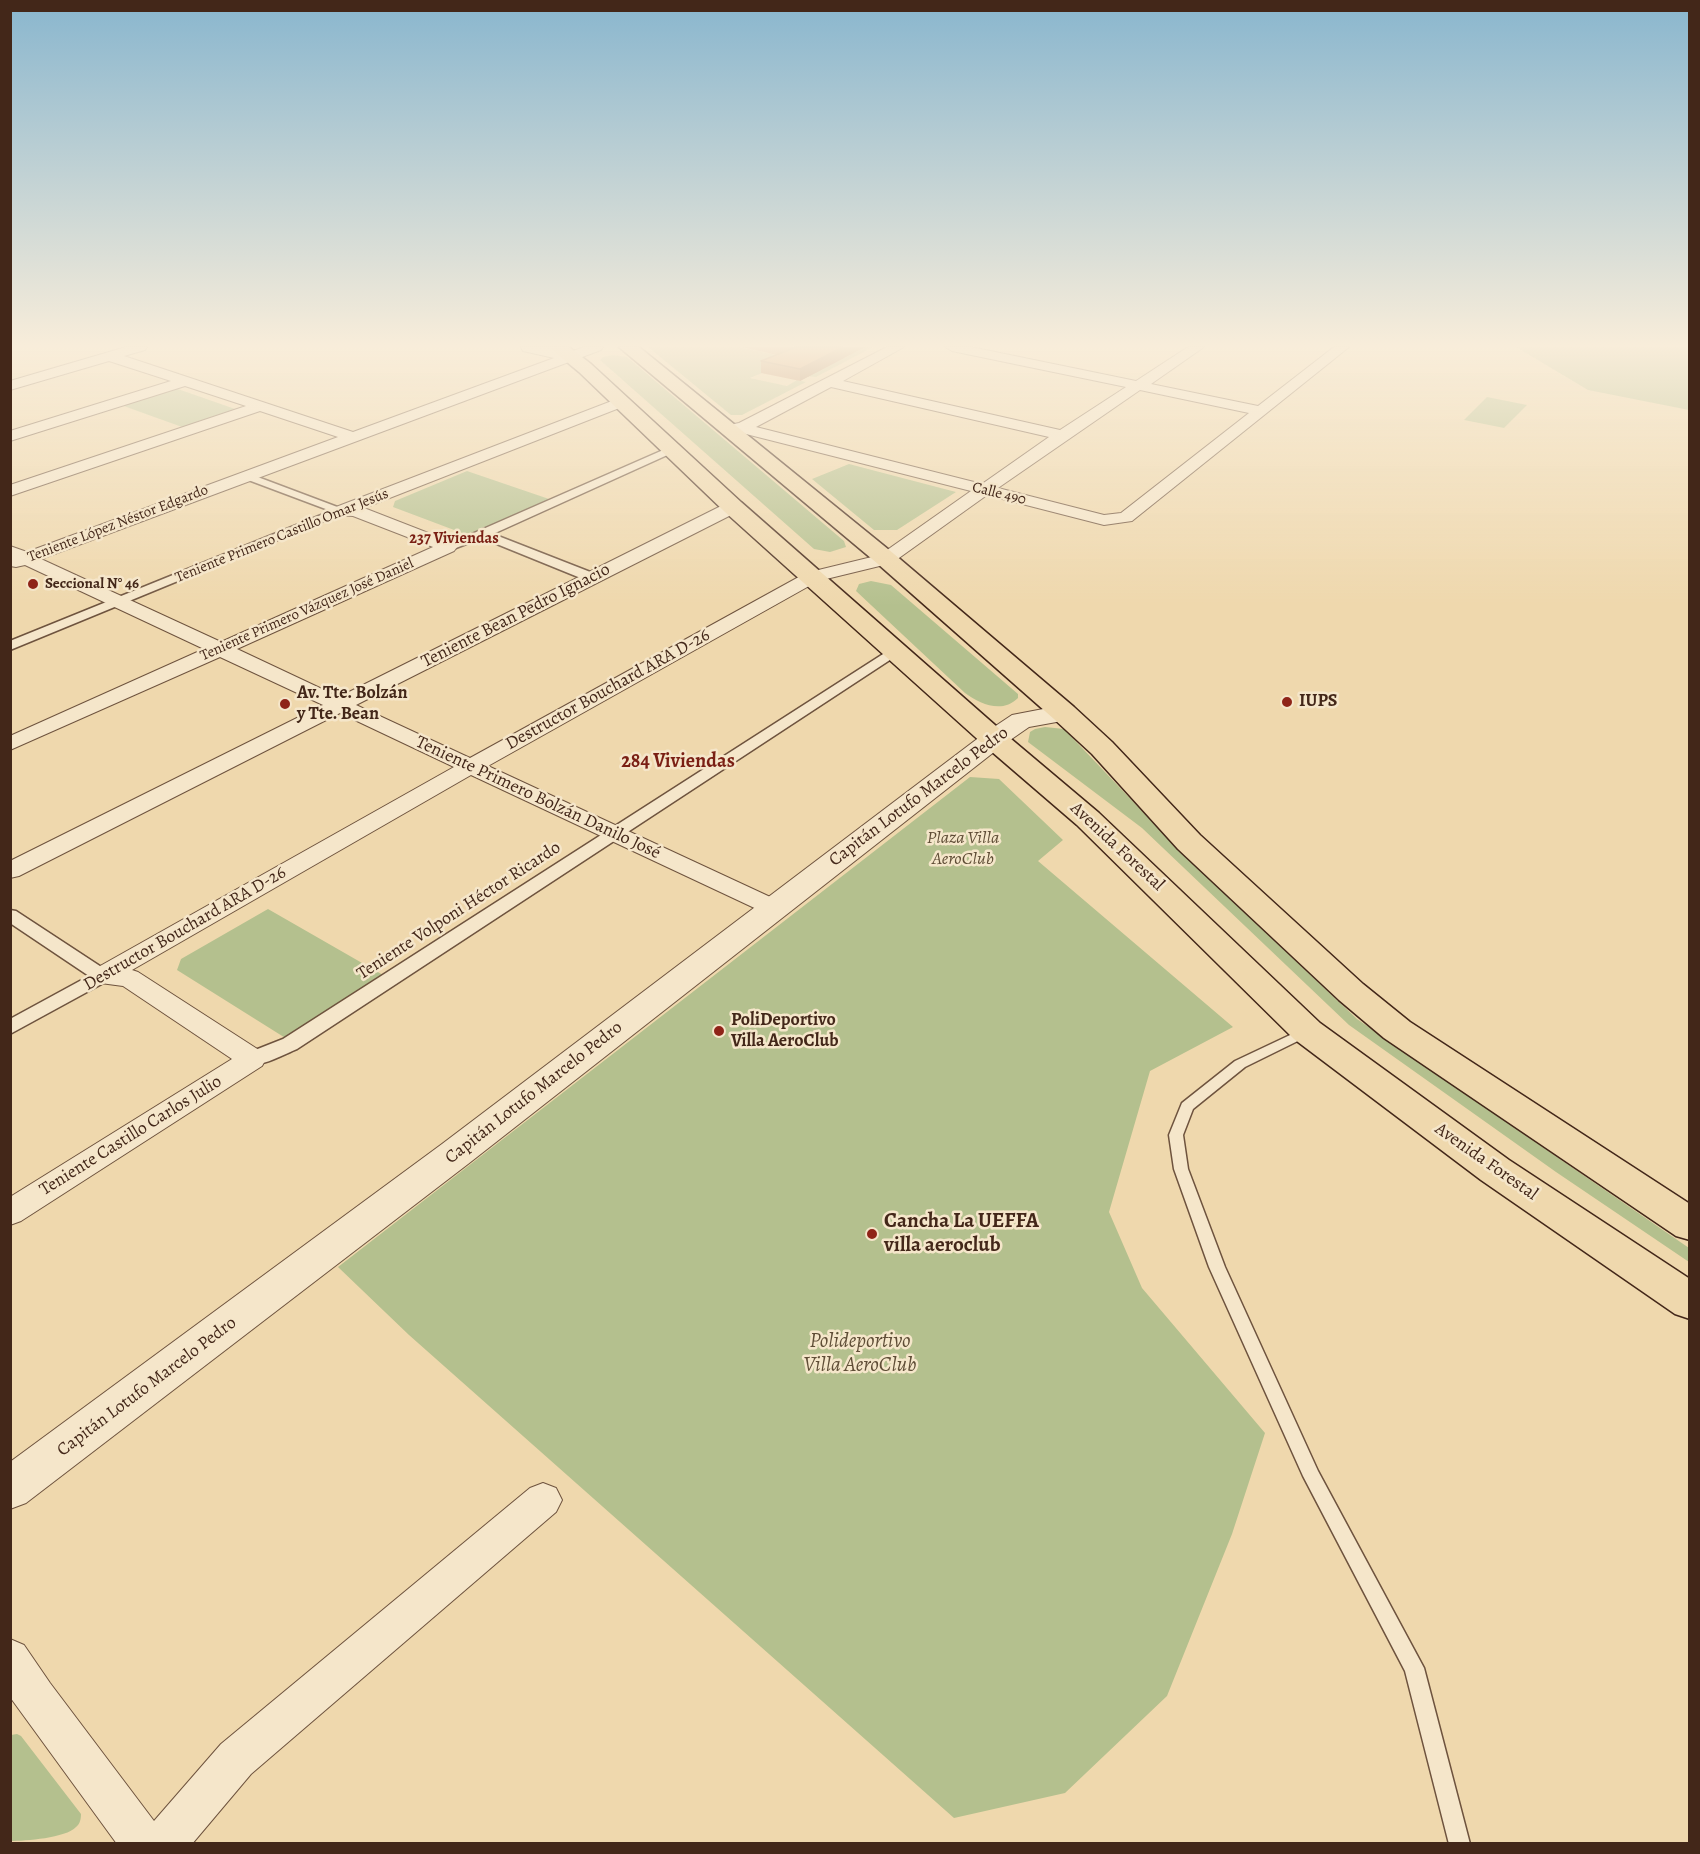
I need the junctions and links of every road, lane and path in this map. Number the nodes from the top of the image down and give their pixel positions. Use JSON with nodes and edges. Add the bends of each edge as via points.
{"nodes":[{"id":1,"x":180,"y":434,"type":"edge"},
{"id":2,"x":340,"y":434,"type":"edge"},
{"id":3,"x":364,"y":434,"type":"edge"},
{"id":4,"x":541,"y":434,"type":"edge"},
{"id":5,"x":654,"y":434,"type":"edge"},
{"id":6,"x":740,"y":434,"type":"edge"},
{"id":7,"x":756,"y":434,"type":"edge"},
{"id":8,"x":1055,"y":434,"type":"edge"},
{"id":9,"x":1233,"y":434,"type":"edge"},
{"id":10,"x":1062,"y":435,"type":"joint"},
{"id":11,"x":353,"y":438,"type":"junction"},
{"id":12,"x":670,"y":450,"type":"junction"},
{"id":13,"x":247,"y":476,"type":"junction"},
{"id":14,"x":983,"y":490,"type":"junction"},
{"id":15,"x":10,"y":491,"type":"edge"},
{"id":16,"x":733,"y":507,"type":"junction"},
{"id":17,"x":342,"y":511,"type":"junction"},
{"id":18,"x":482,"y":534,"type":"junction"},
{"id":19,"x":448,"y":547,"type":"junction"},
{"id":20,"x":16,"y":558,"type":"edge"},
{"id":21,"x":886,"y":559,"type":"junction"},
{"id":22,"x":812,"y":577,"type":"junction"},
{"id":23,"x":593,"y":578,"type":"junction"},
{"id":24,"x":119,"y":602,"type":"junction"},
{"id":25,"x":10,"y":646,"type":"edge"},
{"id":26,"x":220,"y":649,"type":"junction"},
{"id":27,"x":894,"y":651,"type":"junction"},
{"id":28,"x":338,"y":705,"type":"junction"},
{"id":29,"x":1064,"y":713,"type":"junction"},
{"id":30,"x":994,"y":739,"type":"junction"},
{"id":31,"x":10,"y":744,"type":"edge"},
{"id":32,"x":471,"y":766,"type":"junction"},
{"id":33,"x":614,"y":833,"type":"junction"},
{"id":34,"x":10,"y":871,"type":"edge"},
{"id":35,"x":772,"y":907,"type":"junction"},
{"id":36,"x":10,"y":915,"type":"edge"},
{"id":37,"x":102,"y":976,"type":"junction"},
{"id":38,"x":10,"y":1028,"type":"edge"},
{"id":39,"x":1307,"y":1031,"type":"junction"},
{"id":40,"x":252,"y":1059,"type":"junction"},
{"id":41,"x":10,"y":1213,"type":"edge"},
{"id":42,"x":1689,"y":1225,"type":"edge"},
{"id":43,"x":1689,"y":1302,"type":"edge"},
{"id":44,"x":10,"y":1490,"type":"edge"},
{"id":45,"x":543,"y":1500,"type":"dead end"},
{"id":46,"x":15,"y":1678,"type":"edge"},
{"id":47,"x":144,"y":1844,"type":"edge"},
{"id":48,"x":164,"y":1844,"type":"edge"},
{"id":49,"x":1460,"y":1844,"type":"edge"}],
"edges":[{"from":1,"to":15,"type":"street"},
{"from":2,"to":11,"type":"street"},
{"from":3,"to":11,"type":"street","name":"Teniente López Néstor Edgardo"},
{"from":4,"to":17,"type":"street","name":"Teniente Primero Castillo Omar Jesús"},
{"from":5,"to":12,"type":"main road","name":"Avenida Forestal"},
{"from":6,"to":21,"type":"main road"},
{"from":7,"to":14,"type":"street","name":"Calle 490"},
{"from":8,"to":10,"type":"street"},
{"from":9,"to":14,"type":"street","name":"Calle 490","via":[[1117,520]]},
{"from":10,"to":14,"type":"street","name":"Destructor Bouchard ARA D-26"},
{"from":11,"to":13,"type":"street","name":"Teniente López Néstor Edgardo"},
{"from":12,"to":16,"type":"main road","name":"Avenida Forestal"},
{"from":12,"to":18,"type":"street","name":"Teniente Primero Vázquez José Daniel"},
{"from":13,"to":17,"type":"street"},
{"from":13,"to":20,"type":"street","name":"Teniente López Néstor Edgardo"},
{"from":14,"to":21,"type":"street","name":"Destructor Bouchard ARA D-26"},
{"from":16,"to":22,"type":"main road","name":"Avenida Forestal"},
{"from":16,"to":23,"type":"street","name":"Teniente Bean Pedro Ignacio"},
{"from":17,"to":19,"type":"street","via":[[355,511]]},
{"from":17,"to":24,"type":"street","name":"Teniente Primero Castillo Omar Jesús"},
{"from":18,"to":19,"type":"street","name":"Teniente Primero Vázquez José Daniel"},
{"from":18,"to":23,"type":"street"},
{"from":19,"to":26,"type":"street","name":"Teniente Primero Vázquez José Daniel"},
{"from":20,"to":24,"type":"street","name":"Teniente Primero Bolzán Danilo José"},
{"from":21,"to":22,"type":"street","name":"Destructor Bouchard ARA D-26"},
{"from":21,"to":29,"type":"main road"},
{"from":22,"to":27,"type":"main road","name":"Avenida Forestal"},
{"from":22,"to":32,"type":"street","name":"Destructor Bouchard ARA D-26"},
{"from":23,"to":28,"type":"street","name":"Teniente Bean Pedro Ignacio"},
{"from":24,"to":25,"type":"street","name":"Teniente Primero Castillo Omar Jesús"},
{"from":24,"to":26,"type":"street","name":"Teniente Primero Bolzán Danilo José"},
{"from":26,"to":28,"type":"street","name":"Teniente Primero Bolzán Danilo José"},
{"from":26,"to":31,"type":"street","name":"Teniente Primero Vázquez José Daniel"},
{"from":27,"to":30,"type":"main road","name":"Avenida Forestal"},
{"from":27,"to":33,"type":"street","name":"Teniente Volponi Héctor Ricardo"},
{"from":28,"to":32,"type":"street","name":"Teniente Primero Bolzán Danilo José"},
{"from":28,"to":34,"type":"street","name":"Teniente Bean Pedro Ignacio"},
{"from":29,"to":30,"type":"street","name":"Capitán Lotufo Marcelo Pedro","via":[[1021,721]]},
{"from":29,"to":42,"type":"main road","via":[[1189,842],[1351,992],[1424,1048]]},
{"from":30,"to":35,"type":"street","name":"Capitán Lotufo Marcelo Pedro"},
{"from":30,"to":39,"type":"main road","name":"Avenida Forestal","via":[[1088,819]]},
{"from":32,"to":33,"type":"street","name":"Teniente Primero Bolzán Danilo José"},
{"from":32,"to":37,"type":"street","name":"Destructor Bouchard ARA D-26"},
{"from":33,"to":35,"type":"street","name":"Teniente Primero Bolzán Danilo José"},
{"from":33,"to":40,"type":"street","name":"Teniente Volponi Héctor Ricardo","via":[[290,1044]]},
{"from":35,"to":44,"type":"street","name":"Capitán Lotufo Marcelo Pedro","via":[[455,1154]]},
{"from":36,"to":37,"type":"street"},
{"from":37,"to":38,"type":"street","name":"Destructor Bouchard ARA D-26"},
{"from":37,"to":40,"type":"street","via":[[129,978]]},
{"from":39,"to":43,"type":"main road","name":"Avenida Forestal","via":[[1495,1170]]},
{"from":39,"to":49,"type":"lane","via":[[1240,1064],[1187,1106],[1176,1135],[1181,1169],[1217,1267],[1312,1476],[1414,1668]]},
{"from":40,"to":41,"type":"street","name":"Teniente Castillo Carlos Julio"},
{"from":45,"to":48,"type":"street","via":[[236,1759]]},
{"from":46,"to":47,"type":"street"}]}
